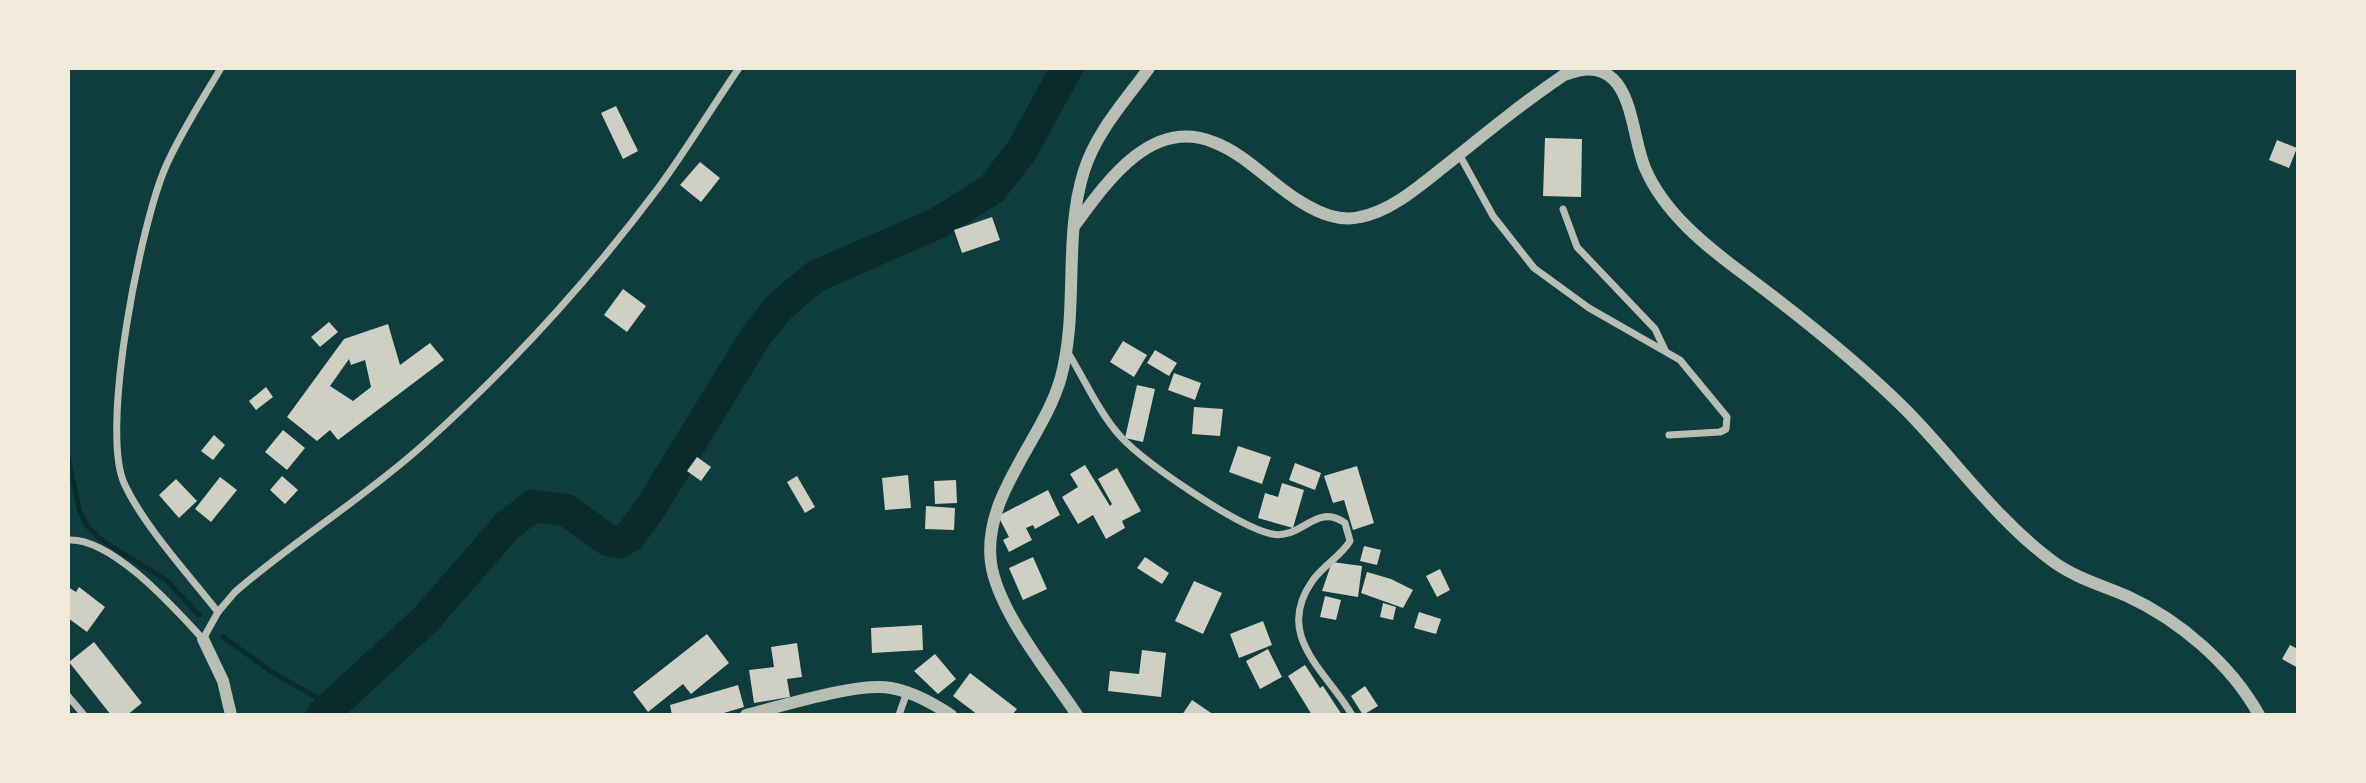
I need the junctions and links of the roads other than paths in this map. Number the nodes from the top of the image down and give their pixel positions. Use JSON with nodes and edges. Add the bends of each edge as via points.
{"nodes":[{"id":1,"x":221,"y":68,"type":"edge"},
{"id":2,"x":739,"y":68,"type":"edge"},
{"id":3,"x":1149,"y":68,"type":"edge"},
{"id":4,"x":1460,"y":154,"type":"junction"},
{"id":5,"x":1563,"y":209,"type":"dead end"},
{"id":6,"x":1075,"y":225,"type":"junction"},
{"id":7,"x":1067,"y":349,"type":"junction"},
{"id":8,"x":1665,"y":350,"type":"junction"},
{"id":9,"x":1670,"y":435,"type":"dead end"},
{"id":10,"x":68,"y":540,"type":"edge"},
{"id":11,"x":218,"y":612,"type":"junction"},
{"id":12,"x":203,"y":639,"type":"junction"},
{"id":13,"x":907,"y":692,"type":"junction"},
{"id":14,"x":68,"y":696,"type":"edge"},
{"id":15,"x":84,"y":715,"type":"edge"},
{"id":16,"x":230,"y":715,"type":"edge"},
{"id":17,"x":746,"y":715,"type":"edge"},
{"id":18,"x":899,"y":715,"type":"edge"},
{"id":19,"x":951,"y":715,"type":"edge"},
{"id":20,"x":1077,"y":715,"type":"edge"},
{"id":21,"x":1352,"y":715,"type":"edge"},
{"id":22,"x":2259,"y":715,"type":"edge"}],
"edges":[{"from":1,"to":11,"type":"street","via":[[165,167],[149,221],[133,290],[116,425],[124,483]]},
{"from":2,"to":11,"type":"street","via":[[661,184],[601,261],[516,353],[424,444],[254,576]]},
{"from":3,"to":6,"type":"street","via":[[1084,170]]},
{"from":4,"to":6,"type":"street","via":[[1378,212],[1336,218],[1296,199],[1213,141],[1193,137],[1168,141],[1143,149],[1125,164]]},
{"from":4,"to":8,"type":"street","via":[[1493,216],[1534,268],[1589,308]]},
{"from":4,"to":22,"type":"street","via":[[1564,75],[1581,69],[1597,70],[1612,78],[1622,90],[1647,171],[1661,197],[1685,225],[1889,394],[2025,538],[2069,572],[2128,597],[2190,636],[2241,687]]},
{"from":5,"to":8,"type":"street","via":[[1577,247],[1655,330]]},
{"from":6,"to":7,"type":"street"},
{"from":7,"to":20,"type":"street","via":[[1049,413],[1004,492],[990,548],[998,587],[1015,621]]},
{"from":7,"to":21,"type":"street","via":[[1120,436],[1159,469],[1236,519],[1272,534],[1295,531],[1312,518],[1328,515],[1345,523],[1350,541],[1303,594],[1298,626],[1305,651]]},
{"from":8,"to":9,"type":"street","via":[[1703,384],[1728,422],[1720,432]]},
{"from":10,"to":12,"type":"street","via":[[94,545],[139,575]]},
{"from":11,"to":12,"type":"street"},
{"from":12,"to":16,"type":"street","via":[[223,681]]},
{"from":13,"to":17,"type":"street","via":[[861,690]]},
{"from":13,"to":18,"type":"street"},
{"from":13,"to":19,"type":"street"},
{"from":14,"to":15,"type":"street"}]}
